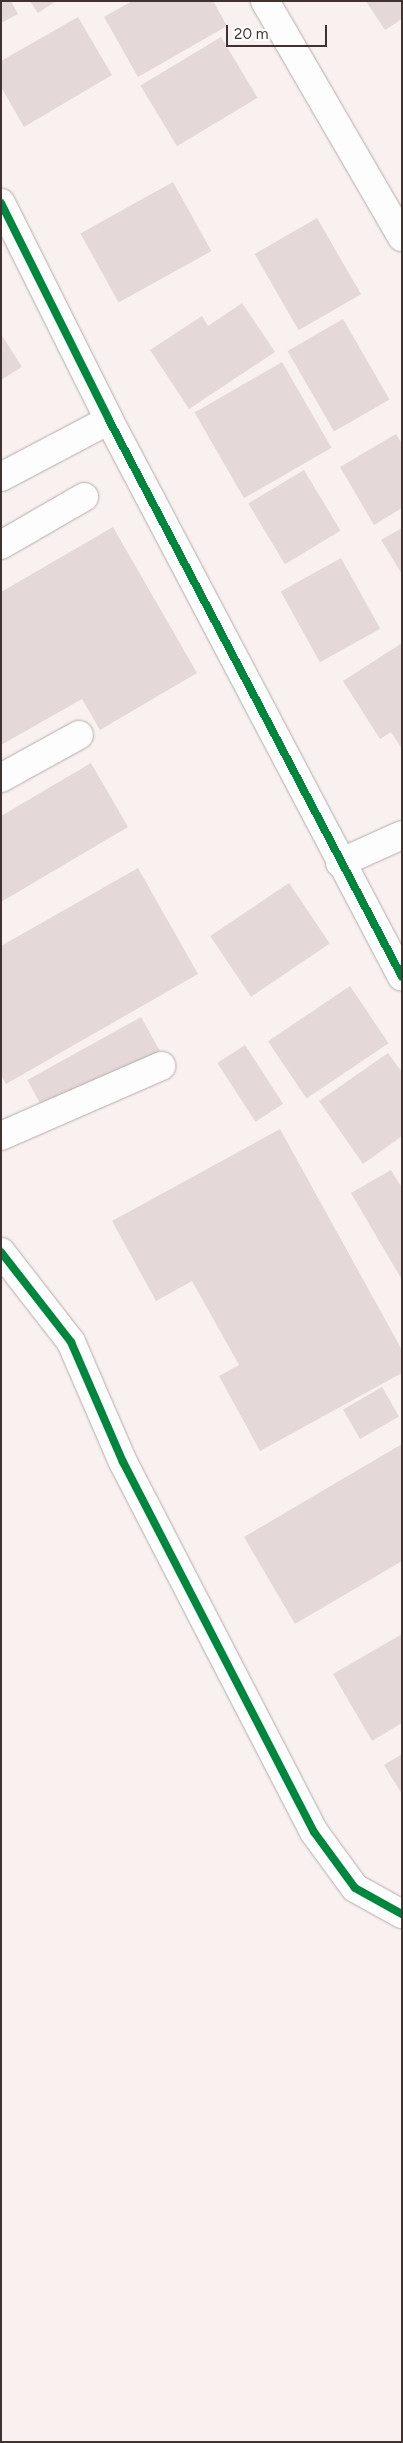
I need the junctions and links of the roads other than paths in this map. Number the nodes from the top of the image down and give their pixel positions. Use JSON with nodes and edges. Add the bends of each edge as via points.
{"nodes":[{"id":1,"x":265,"y":1,"type":"edge"},
{"id":2,"x":1,"y":203,"type":"edge"},
{"id":3,"x":402,"y":237,"type":"edge"},
{"id":4,"x":109,"y":420,"type":"junction"},
{"id":5,"x":1,"y":477,"type":"edge"},
{"id":6,"x":84,"y":497,"type":"dead end"},
{"id":7,"x":1,"y":545,"type":"edge"},
{"id":8,"x":78,"y":735,"type":"dead end"},
{"id":9,"x":1,"y":778,"type":"edge"},
{"id":10,"x":402,"y":835,"type":"edge"},
{"id":11,"x":340,"y":863,"type":"junction"},
{"id":12,"x":402,"y":977,"type":"edge"},
{"id":13,"x":161,"y":1066,"type":"dead end"},
{"id":14,"x":1,"y":1136,"type":"edge"},
{"id":15,"x":1,"y":1252,"type":"edge"},
{"id":16,"x":402,"y":1914,"type":"edge"}],
"edges":[{"from":1,"to":3,"type":"street"},
{"from":2,"to":4,"type":"street"},
{"from":4,"to":5,"type":"street"},
{"from":4,"to":11,"type":"street"},
{"from":6,"to":7,"type":"street"},
{"from":8,"to":9,"type":"street"},
{"from":10,"to":11,"type":"street"},
{"from":11,"to":12,"type":"street"},
{"from":13,"to":14,"type":"street"},
{"from":15,"to":16,"type":"street","via":[[71,1342],[123,1462],[314,1832],[355,1888]]}]}
